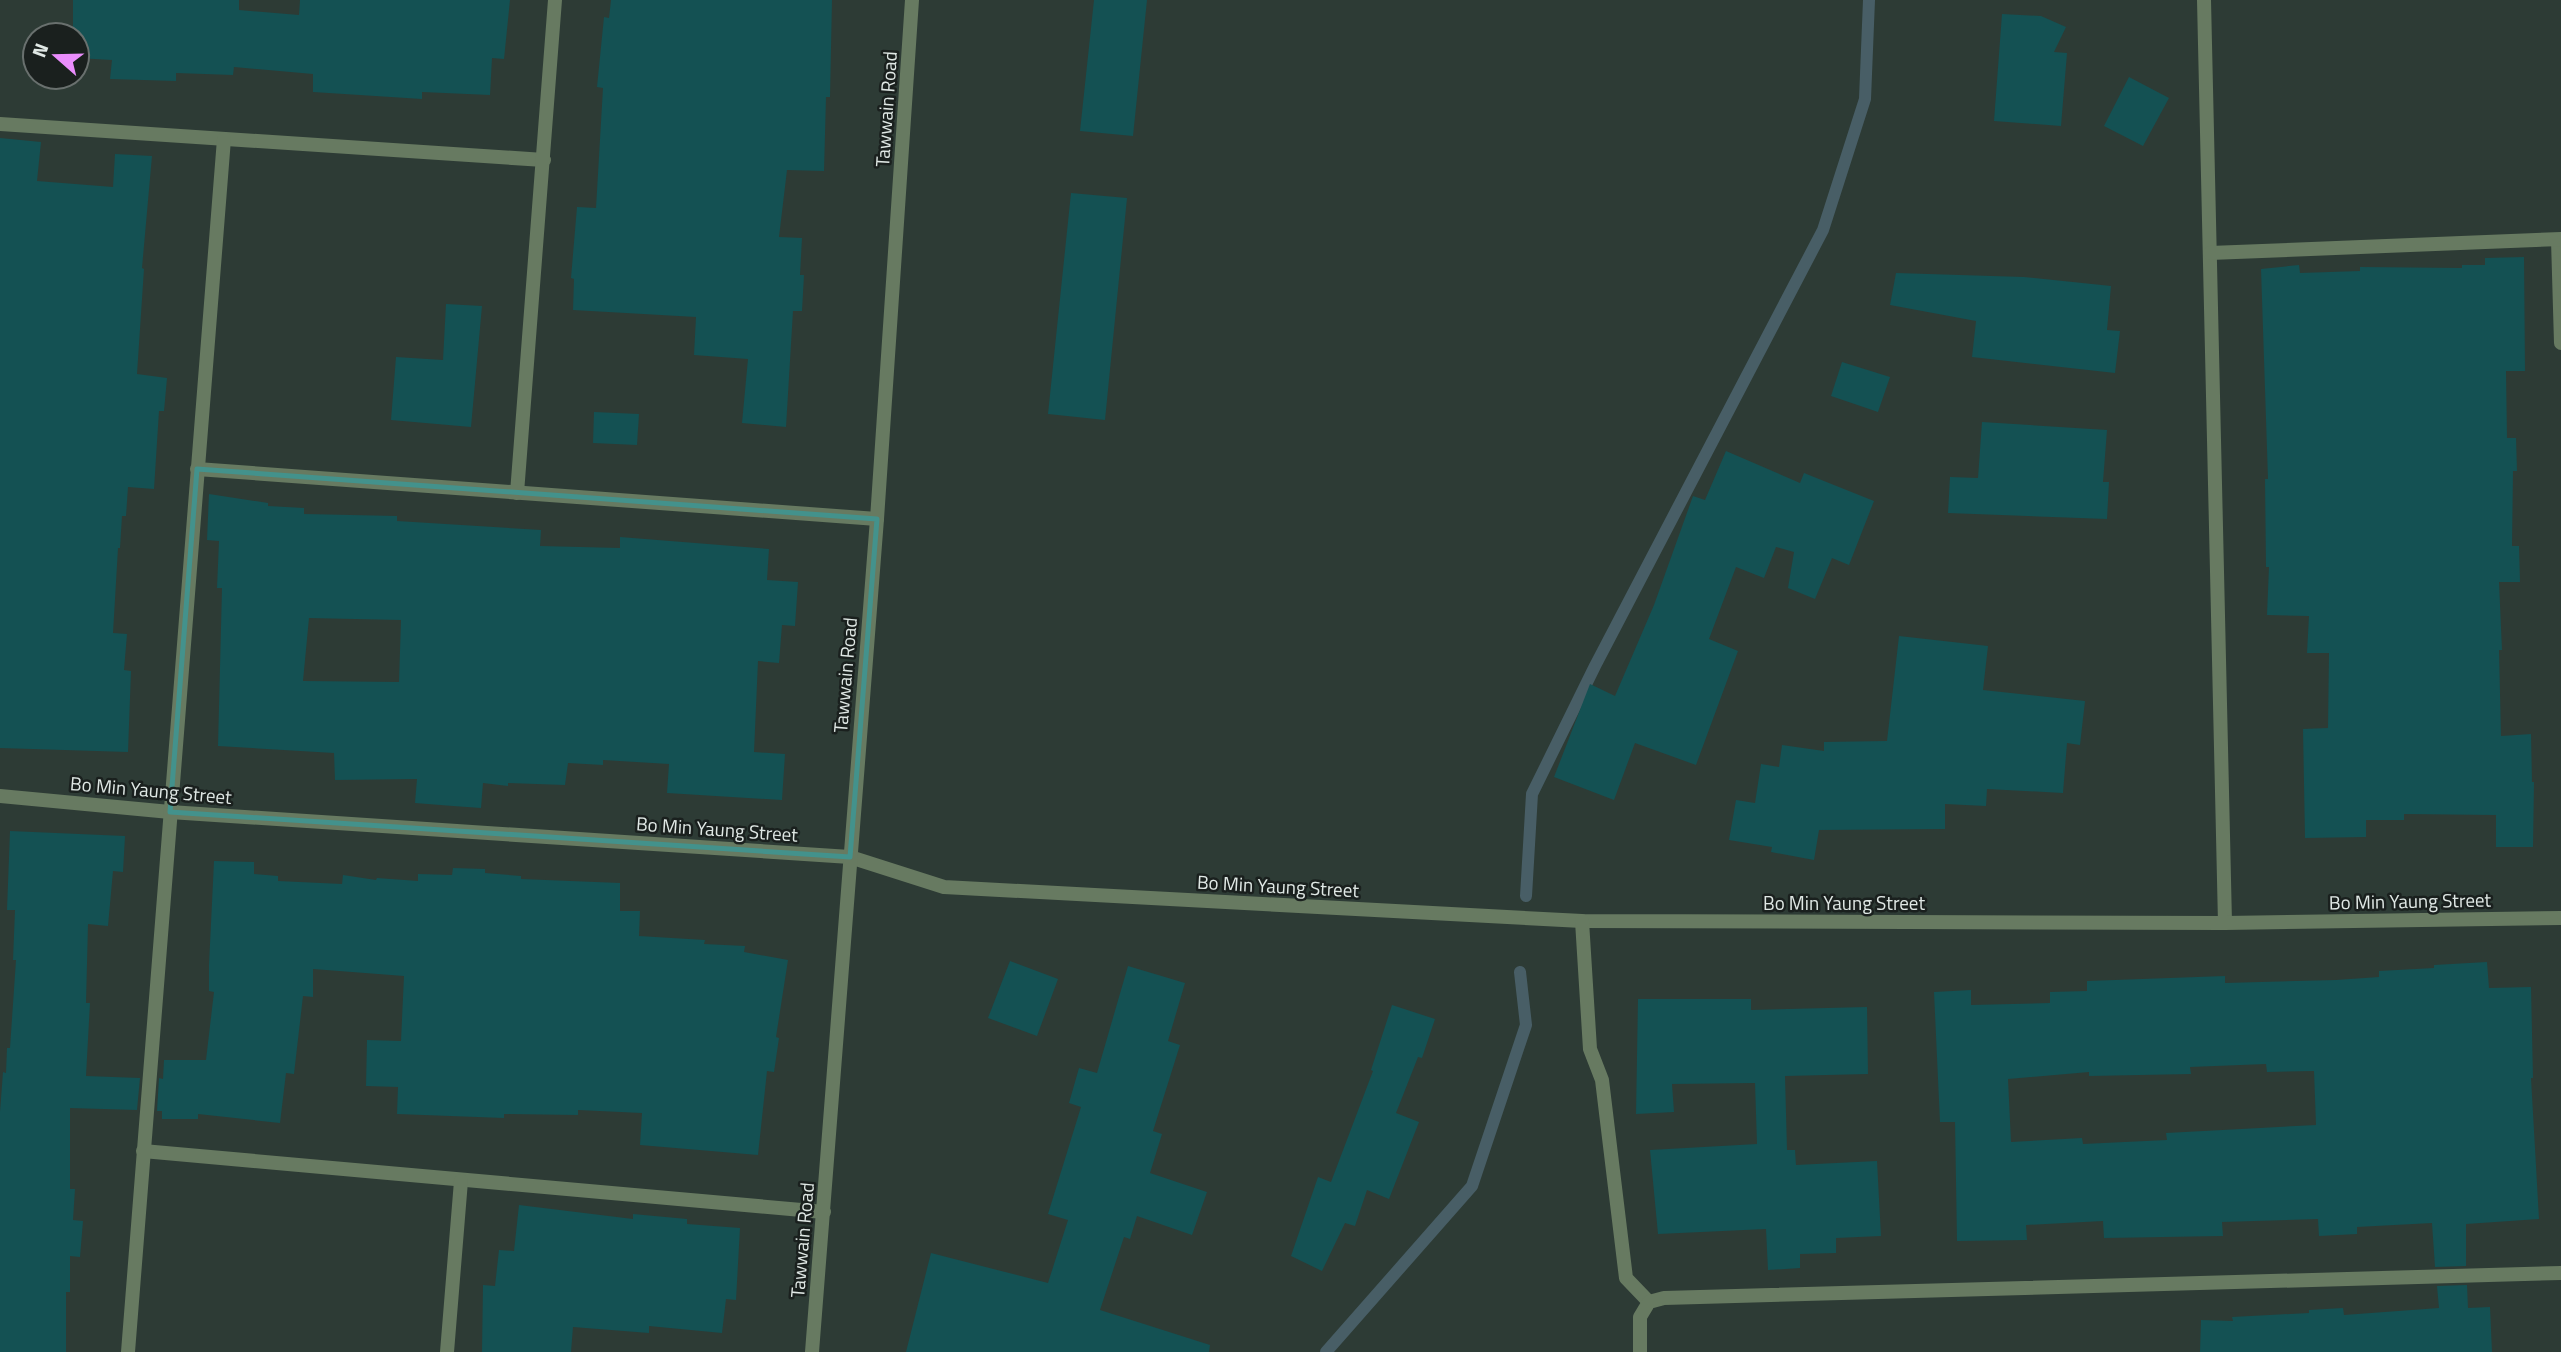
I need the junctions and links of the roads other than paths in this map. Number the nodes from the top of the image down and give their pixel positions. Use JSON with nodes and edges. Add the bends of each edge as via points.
{"nodes":[{"id":1,"x":555,"y":0,"type":"edge"},
{"id":2,"x":912,"y":0,"type":"edge"},
{"id":3,"x":2204,"y":0,"type":"edge"},
{"id":4,"x":0,"y":124,"type":"edge"},
{"id":5,"x":224,"y":139,"type":"junction"},
{"id":6,"x":544,"y":160,"type":"junction"},
{"id":7,"x":2560,"y":240,"type":"edge"},
{"id":8,"x":2210,"y":253,"type":"junction"},
{"id":9,"x":2561,"y":342,"type":"edge"},
{"id":10,"x":197,"y":469,"type":"junction"},
{"id":11,"x":517,"y":493,"type":"junction"},
{"id":12,"x":877,"y":519,"type":"junction"},
{"id":13,"x":0,"y":796,"type":"edge"},
{"id":14,"x":170,"y":812,"type":"junction"},
{"id":15,"x":849,"y":857,"type":"junction"},
{"id":16,"x":2561,"y":918,"type":"edge"},
{"id":17,"x":1582,"y":921,"type":"junction"},
{"id":18,"x":2225,"y":923,"type":"junction"},
{"id":19,"x":143,"y":1152,"type":"junction"},
{"id":20,"x":461,"y":1181,"type":"junction"},
{"id":21,"x":824,"y":1212,"type":"junction"},
{"id":22,"x":2561,"y":1273,"type":"edge"},
{"id":23,"x":1649,"y":1302,"type":"junction"},
{"id":24,"x":128,"y":1352,"type":"edge"},
{"id":25,"x":447,"y":1352,"type":"edge"},
{"id":26,"x":812,"y":1352,"type":"edge"},
{"id":27,"x":1640,"y":1352,"type":"edge"}],
"edges":[{"from":1,"to":6,"type":"street"},
{"from":2,"to":12,"type":"street","name":"Tawwain Road"},
{"from":3,"to":8,"type":"street"},
{"from":4,"to":5,"type":"street"},
{"from":5,"to":6,"type":"street"},
{"from":5,"to":10,"type":"street"},
{"from":6,"to":11,"type":"street"},
{"from":7,"to":8,"type":"street"},
{"from":7,"to":9,"type":"street"},
{"from":8,"to":18,"type":"street"},
{"from":10,"to":11,"type":"street"},
{"from":10,"to":14,"type":"street"},
{"from":11,"to":12,"type":"street"},
{"from":12,"to":15,"type":"street","name":"Tawwain Road"},
{"from":13,"to":14,"type":"street","name":"Bo Min Yaung Street"},
{"from":14,"to":15,"type":"street","name":"Bo Min Yaung Street"},
{"from":14,"to":19,"type":"street"},
{"from":15,"to":17,"type":"street","name":"Bo Min Yaung Street","via":[[944,887]]},
{"from":15,"to":21,"type":"street","name":"Tawwain Road"},
{"from":16,"to":18,"type":"street","name":"Bo Min Yaung Street"},
{"from":17,"to":18,"type":"street","name":"Bo Min Yaung Street"},
{"from":17,"to":23,"type":"street","via":[[1590,1049],[1602,1080],[1626,1278]]},
{"from":19,"to":20,"type":"street"},
{"from":19,"to":24,"type":"street"},
{"from":20,"to":21,"type":"street"},
{"from":20,"to":25,"type":"street"},
{"from":21,"to":26,"type":"street","name":"Tawwain Road"},
{"from":22,"to":23,"type":"street","via":[[1664,1298]]},
{"from":23,"to":27,"type":"street","via":[[1640,1317]]}]}
